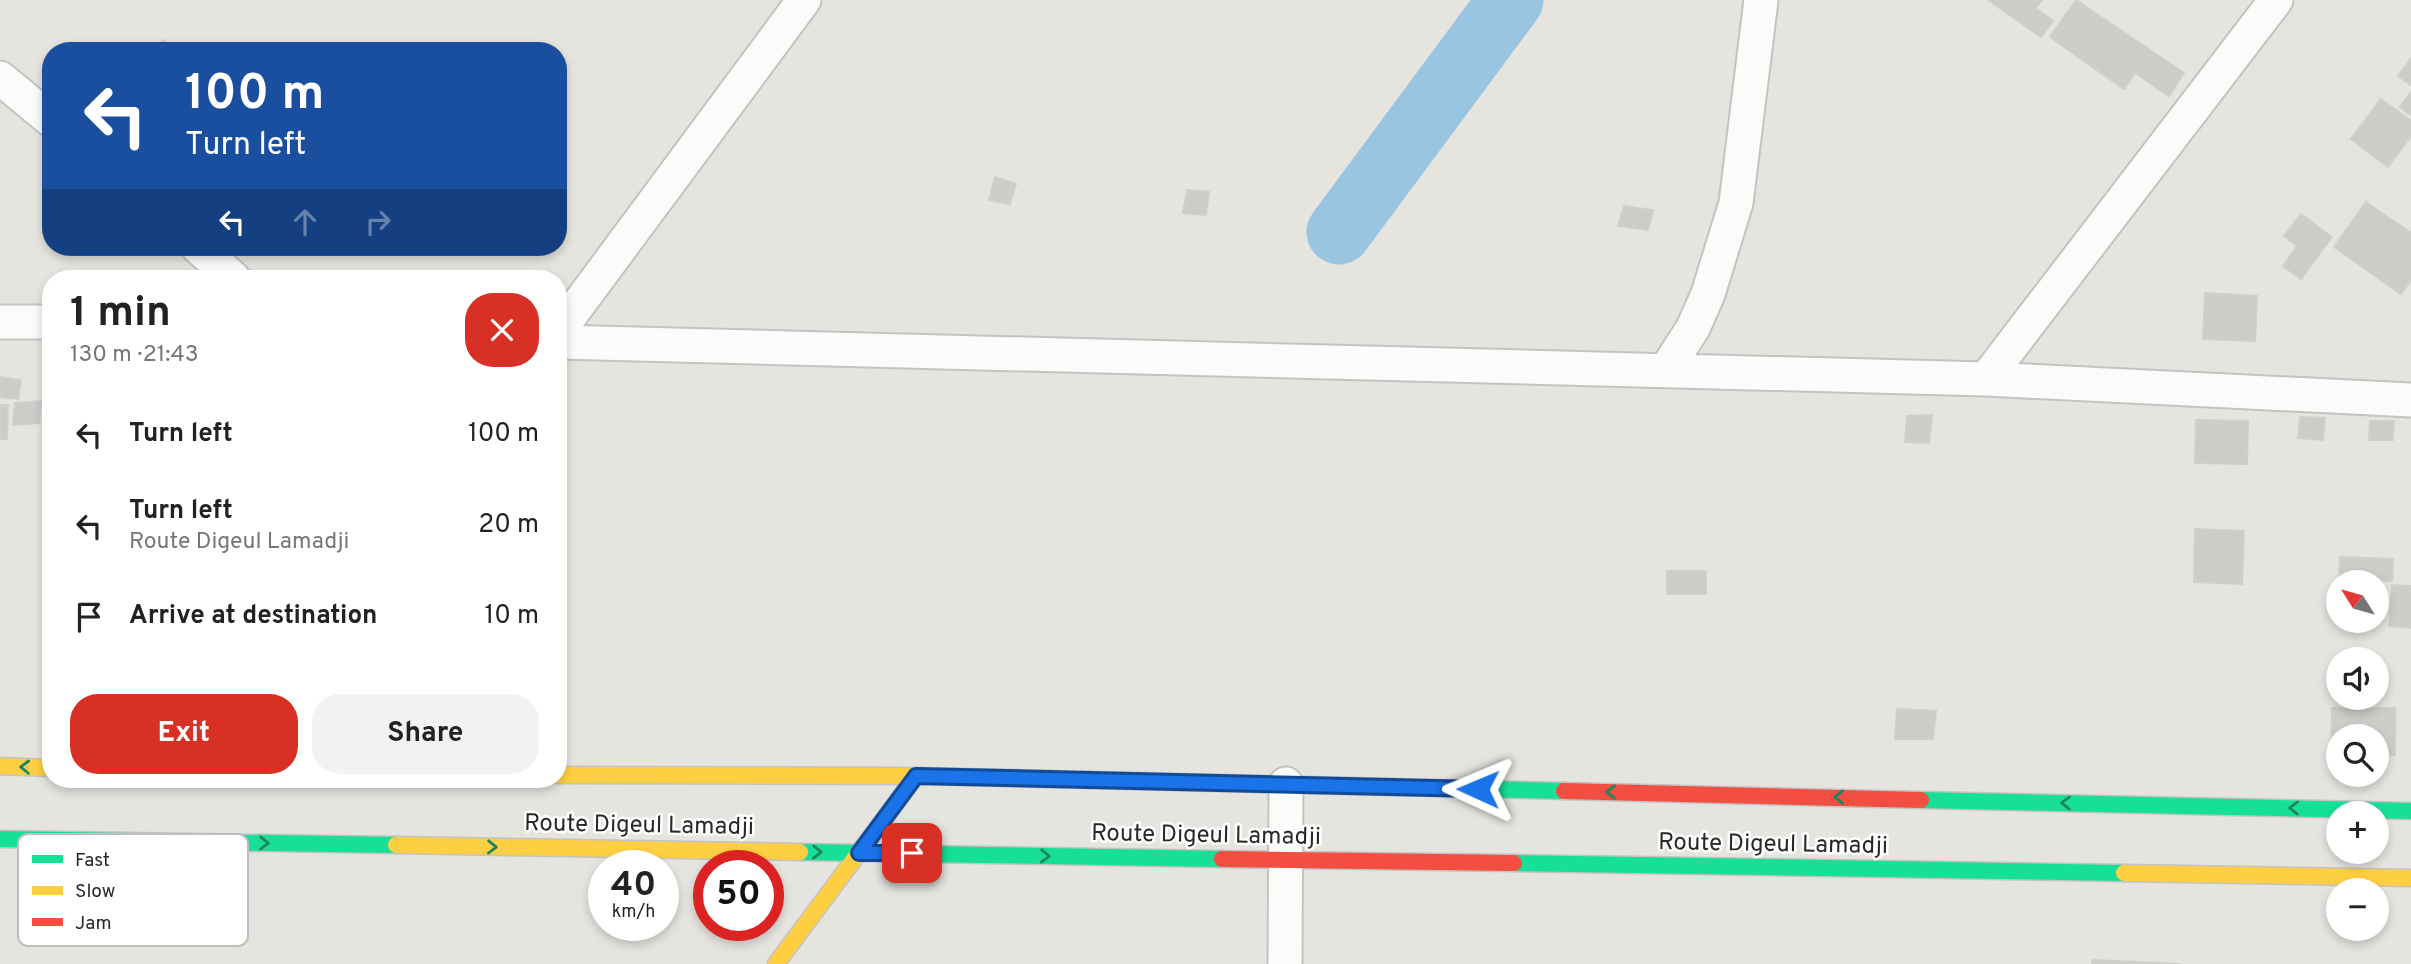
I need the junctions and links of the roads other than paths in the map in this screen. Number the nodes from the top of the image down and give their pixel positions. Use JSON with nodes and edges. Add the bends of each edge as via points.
{"nodes":[{"id":1,"x":804,"y":0,"type":"edge"},
{"id":2,"x":1761,"y":0,"type":"edge"},
{"id":3,"x":2276,"y":0,"type":"edge"},
{"id":4,"x":0,"y":78,"type":"edge"},
{"id":5,"x":42,"y":113,"type":"edge"},
{"id":6,"x":208,"y":256,"type":"edge"},
{"id":7,"x":224,"y":270,"type":"edge"},
{"id":8,"x":567,"y":320,"type":"edge"},
{"id":9,"x":0,"y":322,"type":"edge"},
{"id":10,"x":42,"y":322,"type":"edge"},
{"id":11,"x":567,"y":342,"type":"edge"},
{"id":12,"x":1665,"y":370,"type":"junction"},
{"id":13,"x":1986,"y":379,"type":"junction"},
{"id":14,"x":2411,"y":400,"type":"edge"},
{"id":15,"x":0,"y":766,"type":"edge"},
{"id":16,"x":42,"y":768,"type":"edge"},
{"id":17,"x":567,"y":775,"type":"edge"},
{"id":18,"x":916,"y":776,"type":"junction"},
{"id":19,"x":1286,"y":784,"type":"junction"},
{"id":20,"x":2411,"y":811,"type":"edge"},
{"id":21,"x":0,"y":839,"type":"edge"},
{"id":22,"x":18,"y":839,"type":"edge"},
{"id":23,"x":248,"y":843,"type":"edge"},
{"id":24,"x":859,"y":853,"type":"junction"},
{"id":25,"x":1286,"y":860,"type":"junction"},
{"id":26,"x":2411,"y":878,"type":"edge"},
{"id":27,"x":776,"y":964,"type":"edge"},
{"id":28,"x":1285,"y":964,"type":"edge"}],
"edges":[{"from":1,"to":8,"type":"street"},
{"from":2,"to":12,"type":"street","via":[[1736,203],[1709,294]]},
{"from":3,"to":13,"type":"street"},
{"from":4,"to":5,"type":"street"},
{"from":6,"to":7,"type":"street"},
{"from":9,"to":10,"type":"street"},
{"from":11,"to":12,"type":"street"},
{"from":12,"to":13,"type":"street"},
{"from":13,"to":14,"type":"street"},
{"from":16,"to":15,"type":"main road","one_way":true},
{"from":17,"to":18,"type":"main road","name":"Route Digeul Lamadji"},
{"from":18,"to":19,"type":"main road","name":"Route Digeul Lamadji"},
{"from":18,"to":24,"type":"main road"},
{"from":20,"to":19,"type":"main road","name":"Route Digeul Lamadji","one_way":true},
{"from":19,"to":25,"type":"street"},
{"from":21,"to":22,"type":"main road","name":"Route Digeul Lamadji","one_way":true},
{"from":23,"to":24,"type":"main road","name":"Route Digeul Lamadji","one_way":true},
{"from":24,"to":25,"type":"main road","name":"Route Digeul Lamadji","one_way":true},
{"from":24,"to":27,"type":"main road"},
{"from":25,"to":26,"type":"main road","name":"Route Digeul Lamadji"},
{"from":25,"to":28,"type":"street"}]}
